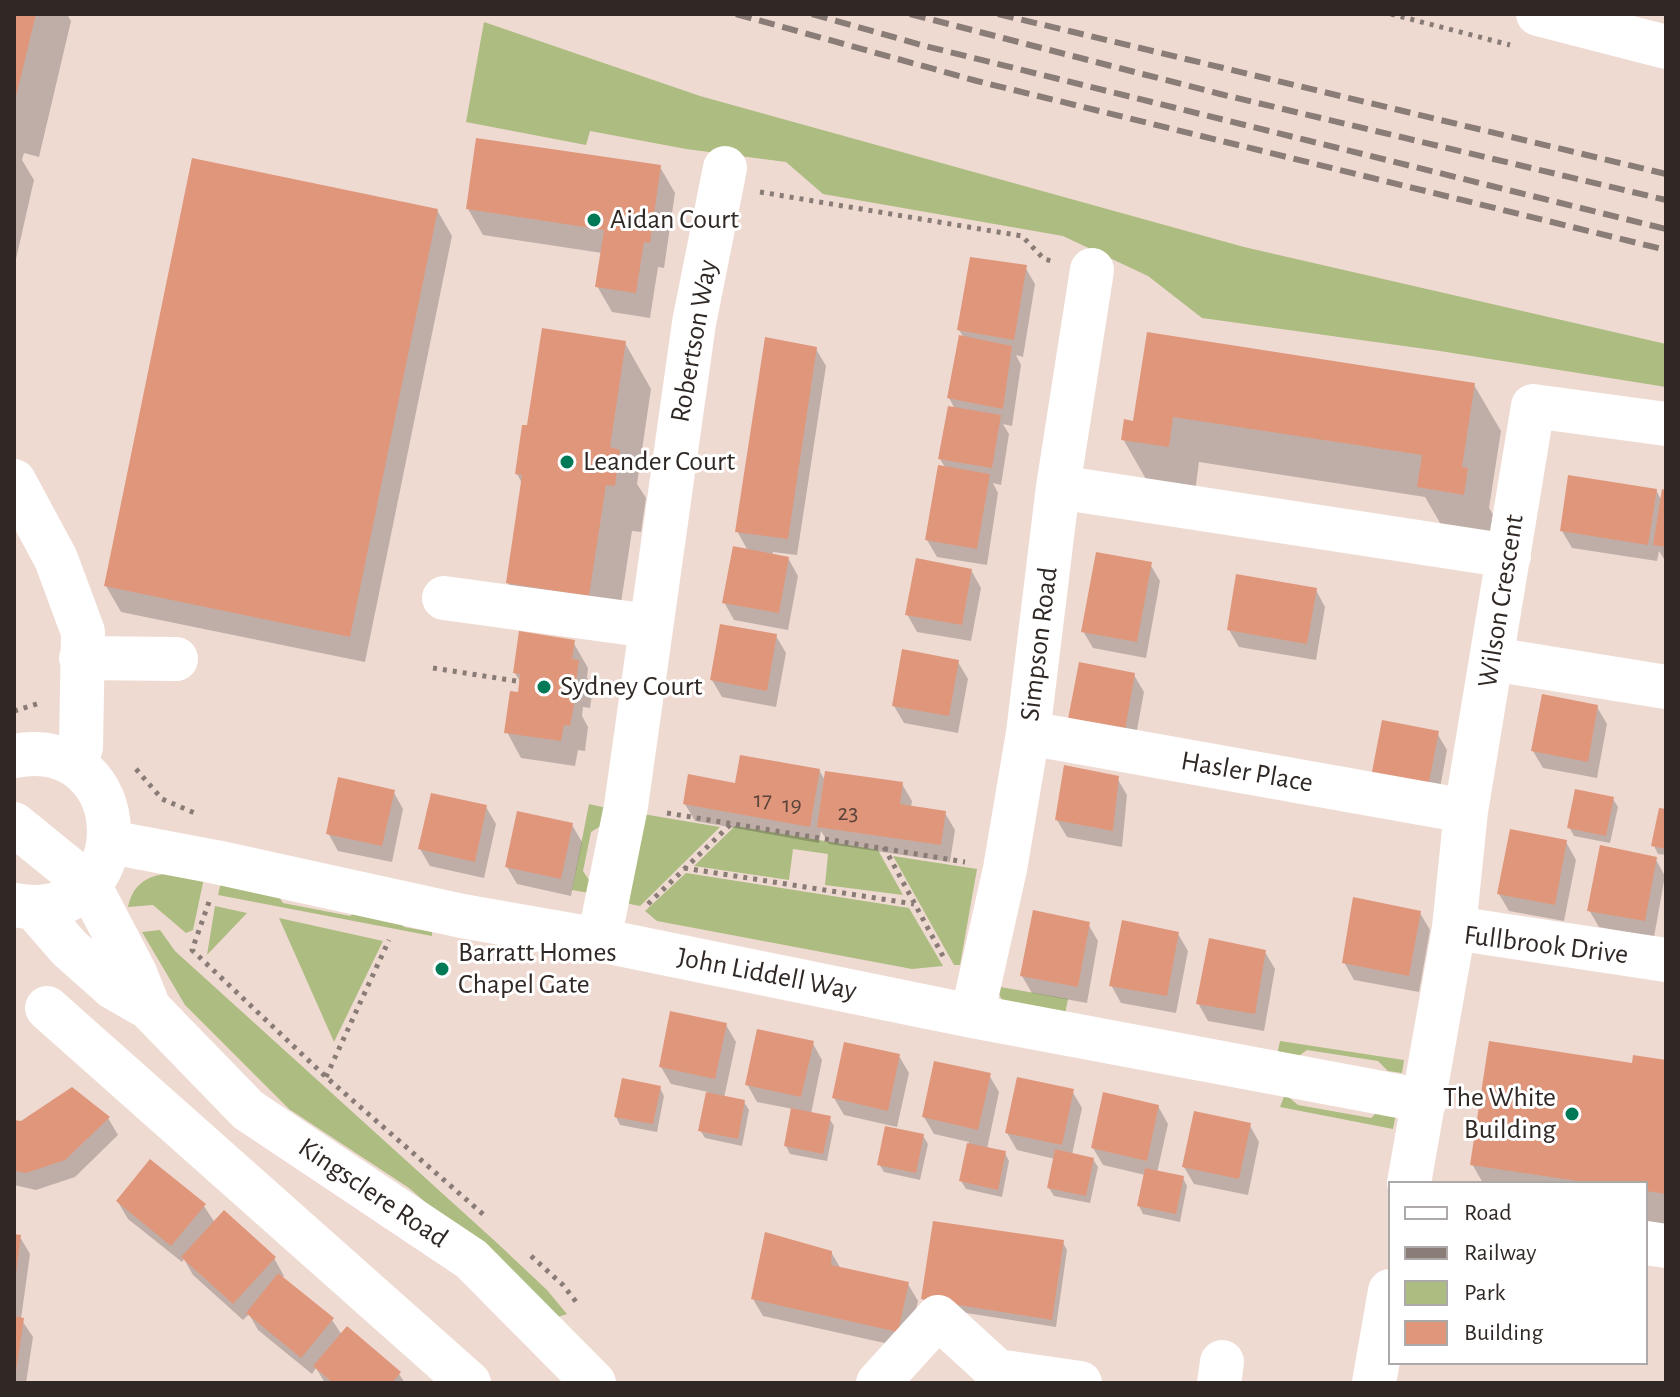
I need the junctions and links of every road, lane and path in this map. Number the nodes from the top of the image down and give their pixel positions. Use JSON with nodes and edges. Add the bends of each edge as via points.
{"nodes":[{"id":1,"x":1538,"y":14,"type":"edge"},
{"id":2,"x":1666,"y":47,"type":"edge"},
{"id":3,"x":724,"y":176,"type":"joint"},
{"id":4,"x":1092,"y":270,"type":"joint"},
{"id":5,"x":1666,"y":424,"type":"edge"},
{"id":6,"x":14,"y":481,"type":"edge"},
{"id":7,"x":1058,"y":487,"type":"junction"},
{"id":8,"x":1509,"y":556,"type":"junction"},
{"id":9,"x":444,"y":598,"type":"dead end"},
{"id":10,"x":649,"y":626,"type":"junction"},
{"id":11,"x":81,"y":658,"type":"junction"},
{"id":12,"x":176,"y":659,"type":"dead end"},
{"id":13,"x":1492,"y":659,"type":"junction"},
{"id":14,"x":433,"y":668,"type":"dead end"},
{"id":15,"x":516,"y":681,"type":"dead end"},
{"id":16,"x":1666,"y":687,"type":"edge"},
{"id":17,"x":43,"y":702,"type":"dead end"},
{"id":18,"x":14,"y":711,"type":"edge"},
{"id":19,"x":1028,"y":733,"type":"junction"},
{"id":20,"x":14,"y":756,"type":"edge"},
{"id":21,"x":75,"y":765,"type":"junction"},
{"id":22,"x":134,"y":767,"type":"dead end"},
{"id":23,"x":626,"y":806,"type":"junction"},
{"id":24,"x":1466,"y":811,"type":"junction"},
{"id":25,"x":199,"y":815,"type":"dead end"},
{"id":26,"x":732,"y":823,"type":"junction"},
{"id":27,"x":14,"y":824,"type":"edge"},
{"id":28,"x":110,"y":842,"type":"junction"},
{"id":29,"x":884,"y":847,"type":"junction"},
{"id":30,"x":684,"y":868,"type":"junction"},
{"id":31,"x":1005,"y":869,"type":"junction"},
{"id":32,"x":89,"y":885,"type":"junction"},
{"id":33,"x":210,"y":900,"type":"dead end"},
{"id":34,"x":914,"y":904,"type":"junction"},
{"id":35,"x":24,"y":907,"type":"edge"},
{"id":36,"x":643,"y":909,"type":"dead end"},
{"id":37,"x":1454,"y":928,"type":"junction"},
{"id":38,"x":391,"y":935,"type":"dead end"},
{"id":39,"x":599,"y":940,"type":"junction"},
{"id":40,"x":1666,"y":960,"type":"edge"},
{"id":41,"x":949,"y":966,"type":"dead end"},
{"id":42,"x":47,"y":1008,"type":"dead end"},
{"id":43,"x":149,"y":1008,"type":"junction"},
{"id":44,"x":972,"y":1016,"type":"junction"},
{"id":45,"x":326,"y":1077,"type":"junction"},
{"id":46,"x":1425,"y":1101,"type":"junction"},
{"id":47,"x":1409,"y":1181,"type":"edge"},
{"id":48,"x":495,"y":1224,"type":"dead end"},
{"id":49,"x":529,"y":1255,"type":"dead end"},
{"id":50,"x":563,"y":1285,"type":"dead end"},
{"id":51,"x":1388,"y":1302,"type":"edge"},
{"id":52,"x":1004,"y":1377,"type":"edge"},
{"id":53,"x":469,"y":1383,"type":"edge"},
{"id":54,"x":594,"y":1383,"type":"edge"},
{"id":55,"x":878,"y":1383,"type":"edge"},
{"id":56,"x":1080,"y":1383,"type":"edge"},
{"id":57,"x":1374,"y":1383,"type":"edge"}],
"edges":[{"from":1,"to":2,"type":"street"},
{"from":3,"to":4,"type":"path","via":[[1022,236],[1044,259]]},
{"from":3,"to":10,"type":"street","name":"Robertson Way","via":[[694,323]]},
{"from":4,"to":7,"type":"street","name":"Simpson Road"},
{"from":5,"to":8,"type":"street","name":"Wilson Crescent","via":[[1533,406]]},
{"from":6,"to":11,"type":"street","via":[[71,596],[83,632]]},
{"from":7,"to":8,"type":"street"},
{"from":7,"to":19,"type":"street","name":"Simpson Road"},
{"from":8,"to":13,"type":"street","name":"Wilson Crescent"},
{"from":9,"to":10,"type":"street"},
{"from":10,"to":23,"type":"street","name":"Robertson Way"},
{"from":11,"to":12,"type":"street"},
{"from":11,"to":21,"type":"street","via":[[81,747]]},
{"from":13,"to":16,"type":"street"},
{"from":13,"to":24,"type":"street","name":"Wilson Crescent"},
{"from":14,"to":15,"type":"path"},
{"from":17,"to":18,"type":"path"},
{"from":19,"to":24,"type":"street","name":"Hasler Place"},
{"from":19,"to":31,"type":"street","name":"Simpson Road"},
{"from":20,"to":21,"type":"street","via":[[38,753]]},
{"from":21,"to":28,"type":"street","via":[[103,796]]},
{"from":22,"to":25,"type":"path","via":[[162,799]]},
{"from":23,"to":26,"type":"path"},
{"from":23,"to":39,"type":"street","name":"Robertson Way"},
{"from":24,"to":37,"type":"street","name":"Wilson Crescent"},
{"from":26,"to":29,"type":"path"},
{"from":26,"to":30,"type":"path"},
{"from":27,"to":32,"type":"street"},
{"from":28,"to":32,"type":"street"},
{"from":28,"to":39,"type":"street","name":"John Liddell Way"},
{"from":29,"to":31,"type":"path"},
{"from":29,"to":34,"type":"path"},
{"from":30,"to":34,"type":"path"},
{"from":30,"to":36,"type":"path"},
{"from":31,"to":44,"type":"street","name":"Simpson Road"},
{"from":32,"to":35,"type":"street","name":"Kingsclere Road","via":[[69,900]]},
{"from":32,"to":43,"type":"street","name":"Kingsclere Road"},
{"from":33,"to":45,"type":"path","name":"Kingsclere Road","via":[[192,950]]},
{"from":34,"to":41,"type":"path"},
{"from":35,"to":43,"type":"street","name":"Kingsclere Road","via":[[114,988]]},
{"from":37,"to":40,"type":"street","name":"Fullbrook Drive"},
{"from":37,"to":46,"type":"street","name":"Fullbrook Drive"},
{"from":38,"to":45,"type":"path"},
{"from":39,"to":44,"type":"street","name":"John Liddell Way"},
{"from":42,"to":53,"type":"street"},
{"from":43,"to":54,"type":"street","name":"Kingsclere Road","via":[[248,1110],[471,1259]]},
{"from":44,"to":46,"type":"street","name":"John Liddell Way"},
{"from":45,"to":48,"type":"path","name":"Kingsclere Road"},
{"from":46,"to":47,"type":"street","name":"Fullbrook Drive"},
{"from":49,"to":50,"type":"path"},
{"from":51,"to":57,"type":"street"},
{"from":52,"to":55,"type":"street","via":[[938,1317]]},
{"from":52,"to":56,"type":"street"}]}
